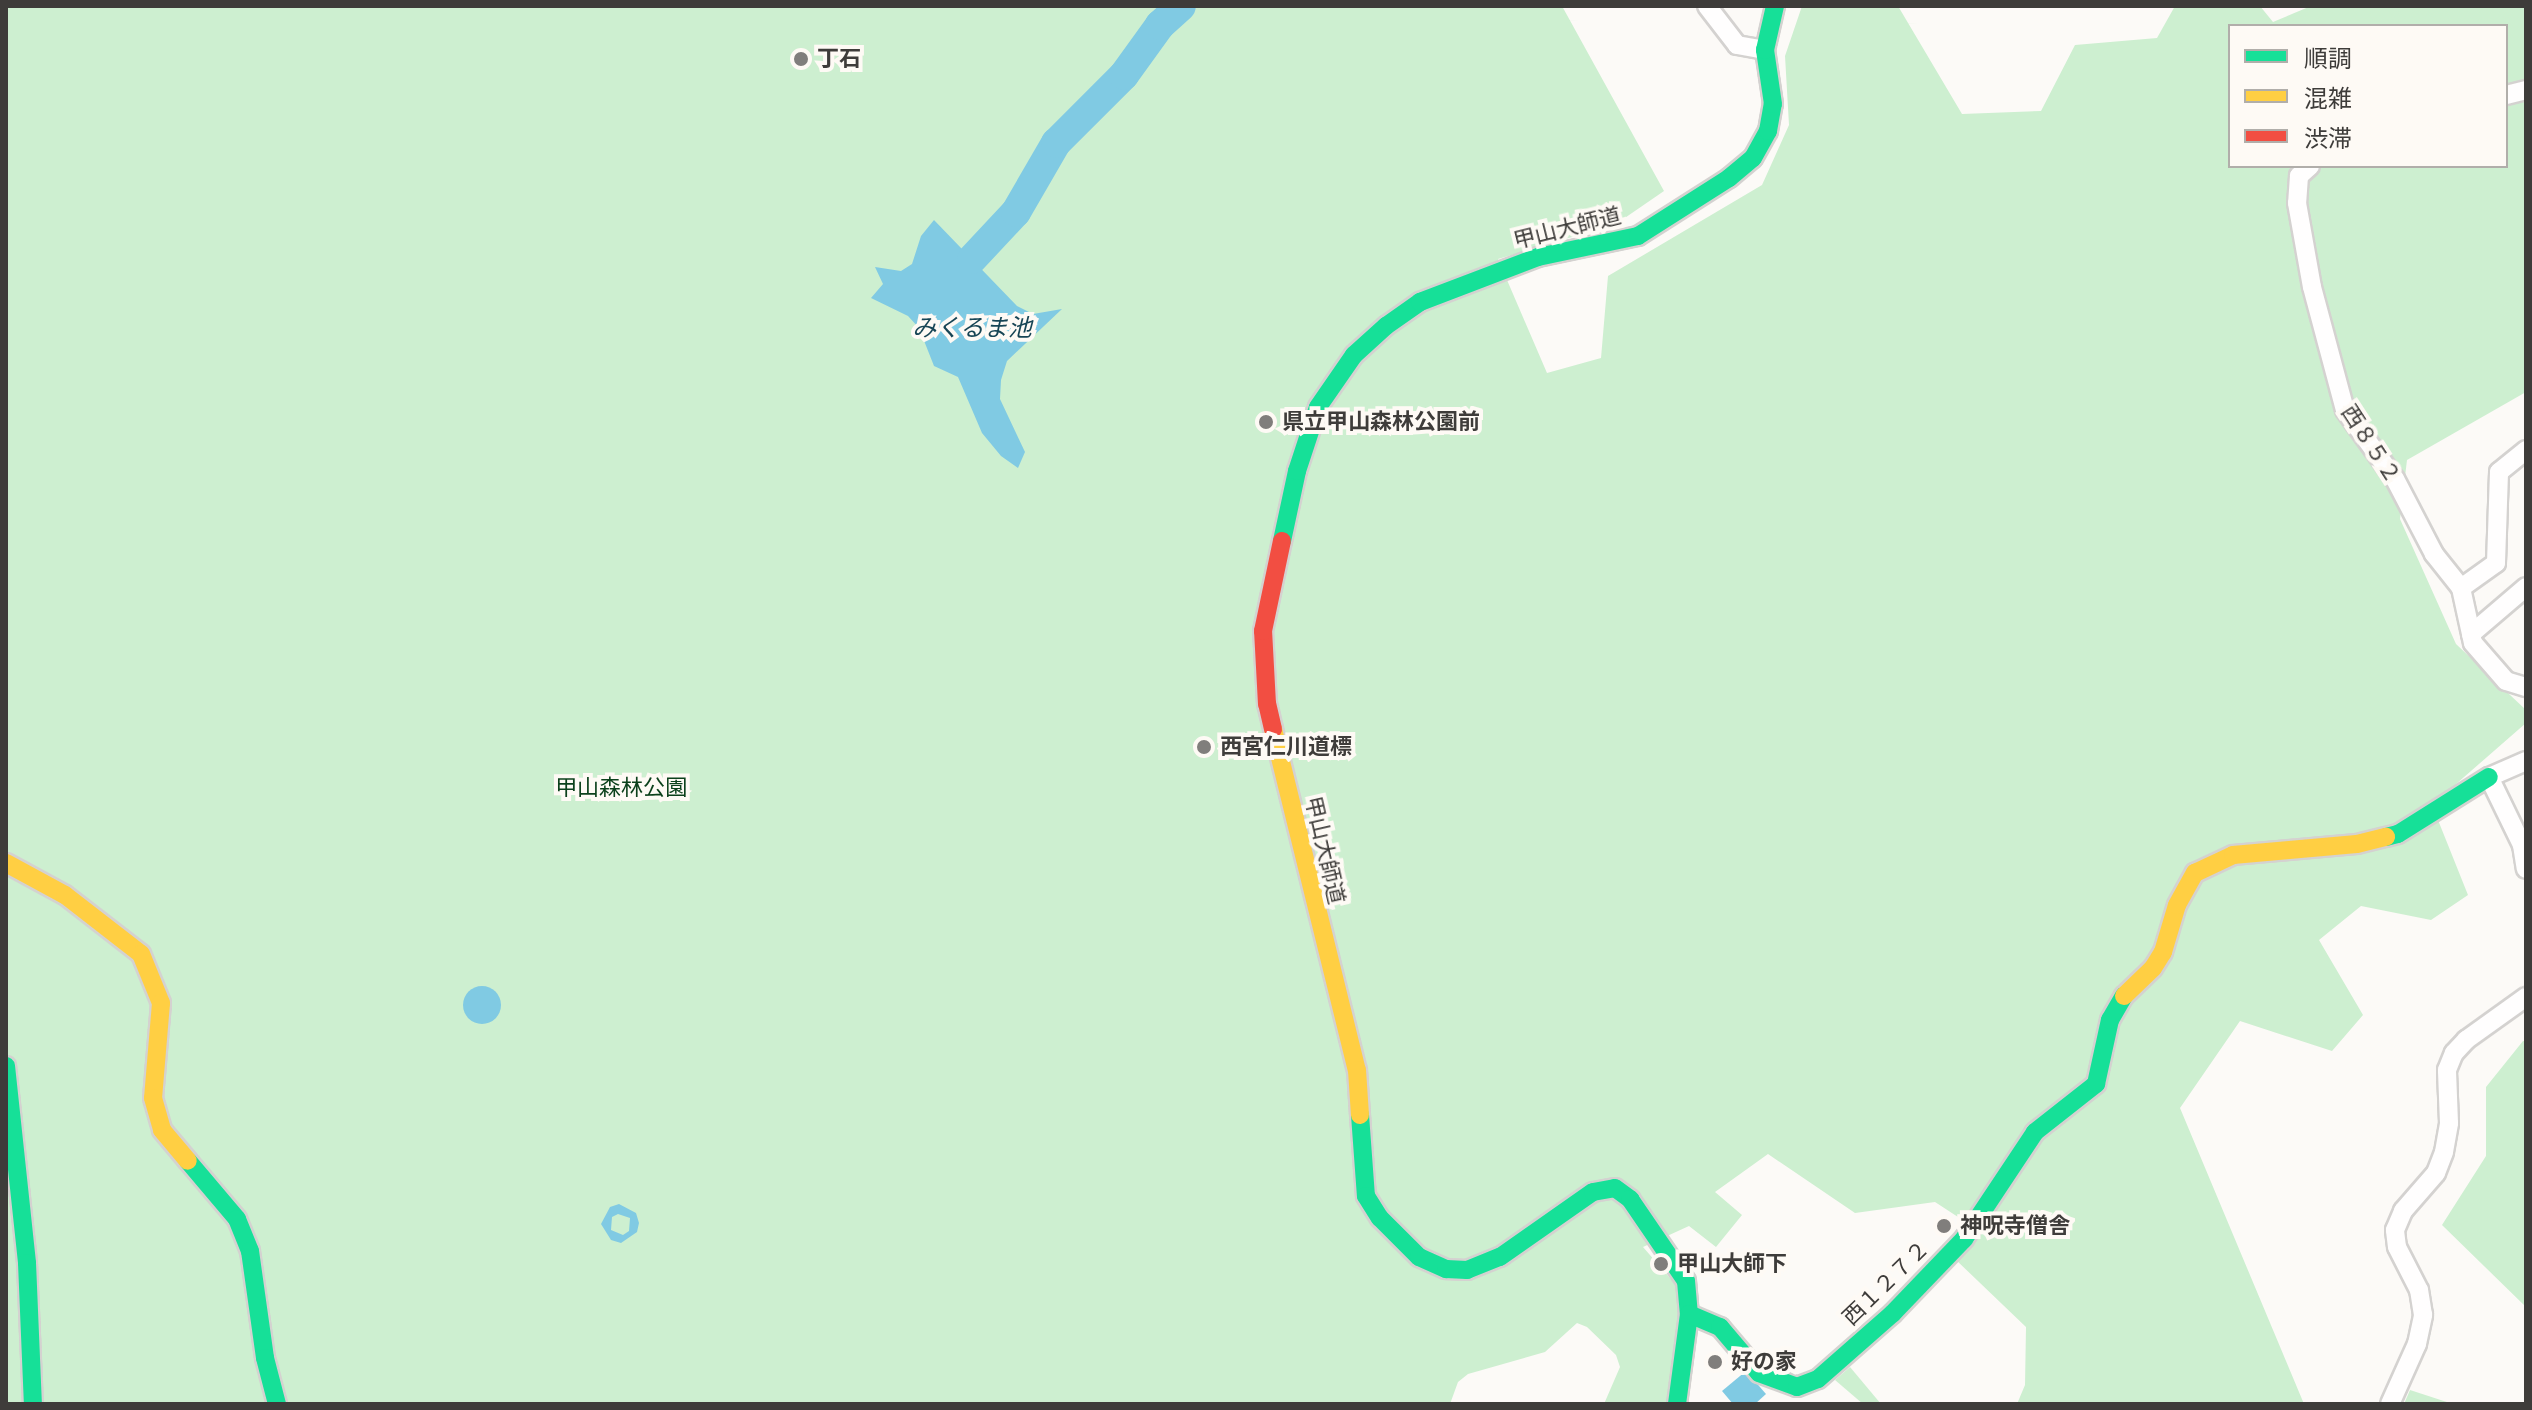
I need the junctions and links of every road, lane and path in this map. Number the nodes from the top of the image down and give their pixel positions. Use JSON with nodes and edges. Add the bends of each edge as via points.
{"nodes":[{"id":1,"x":1707,"y":6,"type":"edge"},
{"id":2,"x":1775,"y":6,"type":"edge"},
{"id":3,"x":1765,"y":50,"type":"junction"},
{"id":4,"x":2308,"y":168,"type":"edge"},
{"id":5,"x":2526,"y":450,"type":"edge"},
{"id":6,"x":2526,"y":587,"type":"edge"},
{"id":7,"x":2461,"y":588,"type":"junction"},
{"id":8,"x":2471,"y":634,"type":"junction"},
{"id":9,"x":2526,"y":687,"type":"edge"},
{"id":10,"x":2526,"y":761,"type":"edge"},
{"id":11,"x":2489,"y":777,"type":"junction"},
{"id":12,"x":6,"y":863,"type":"edge"},
{"id":13,"x":2526,"y":869,"type":"edge"},
{"id":14,"x":2526,"y":997,"type":"edge"},
{"id":15,"x":6,"y":1066,"type":"edge"},
{"id":16,"x":1689,"y":1314,"type":"junction"},
{"id":17,"x":33,"y":1404,"type":"edge"},
{"id":18,"x":277,"y":1404,"type":"edge"},
{"id":19,"x":1677,"y":1404,"type":"edge"},
{"id":20,"x":2390,"y":1404,"type":"edge"}],
"edges":[{"from":1,"to":3,"type":"street","via":[[1737,45]]},
{"from":2,"to":3,"type":"street","name":"甲山大師道"},
{"from":3,"to":16,"type":"street","name":"甲山大師道","via":[[1773,104],[1768,131],[1753,158],[1729,178],[1638,236],[1538,257],[1420,302],[1354,355],[1318,407],[1276,559],[1263,631],[1267,704],[1357,1070],[1366,1196],[1419,1257],[1446,1269],[1467,1270],[1500,1257],[1593,1192],[1615,1188],[1630,1199],[1686,1281]]},
{"from":4,"to":7,"type":"street","name":"西８５２","via":[[2299,176],[2297,203],[2312,287],[2345,410],[2395,479],[2434,554]]},
{"from":5,"to":7,"type":"street","via":[[2499,472],[2496,563]]},
{"from":6,"to":8,"type":"street"},
{"from":7,"to":8,"type":"street","name":"西８５２"},
{"from":8,"to":9,"type":"street","name":"西８５２","via":[[2506,681]]},
{"from":10,"to":11,"type":"street"},
{"from":11,"to":13,"type":"street","via":[[2522,845]]},
{"from":11,"to":16,"type":"street","name":"西１２７２","via":[[2398,834],[2357,844],[2233,855],[2195,873],[2177,905],[2163,952],[2110,1020],[2096,1084],[2035,1132],[1964,1239],[1893,1313],[1818,1379],[1797,1387],[1759,1373],[1720,1327]]},
{"from":12,"to":18,"type":"street","via":[[65,895],[141,954],[161,1003],[153,1098],[162,1130],[237,1219],[250,1251]]},
{"from":14,"to":20,"type":"street","via":[[2466,1040],[2447,1070],[2444,1152],[2436,1173],[2403,1211],[2395,1230],[2397,1247],[2419,1290],[2423,1315],[2417,1344]]},
{"from":15,"to":17,"type":"street","via":[[27,1263]]},
{"from":16,"to":19,"type":"street","name":"甲山大師道"}]}
